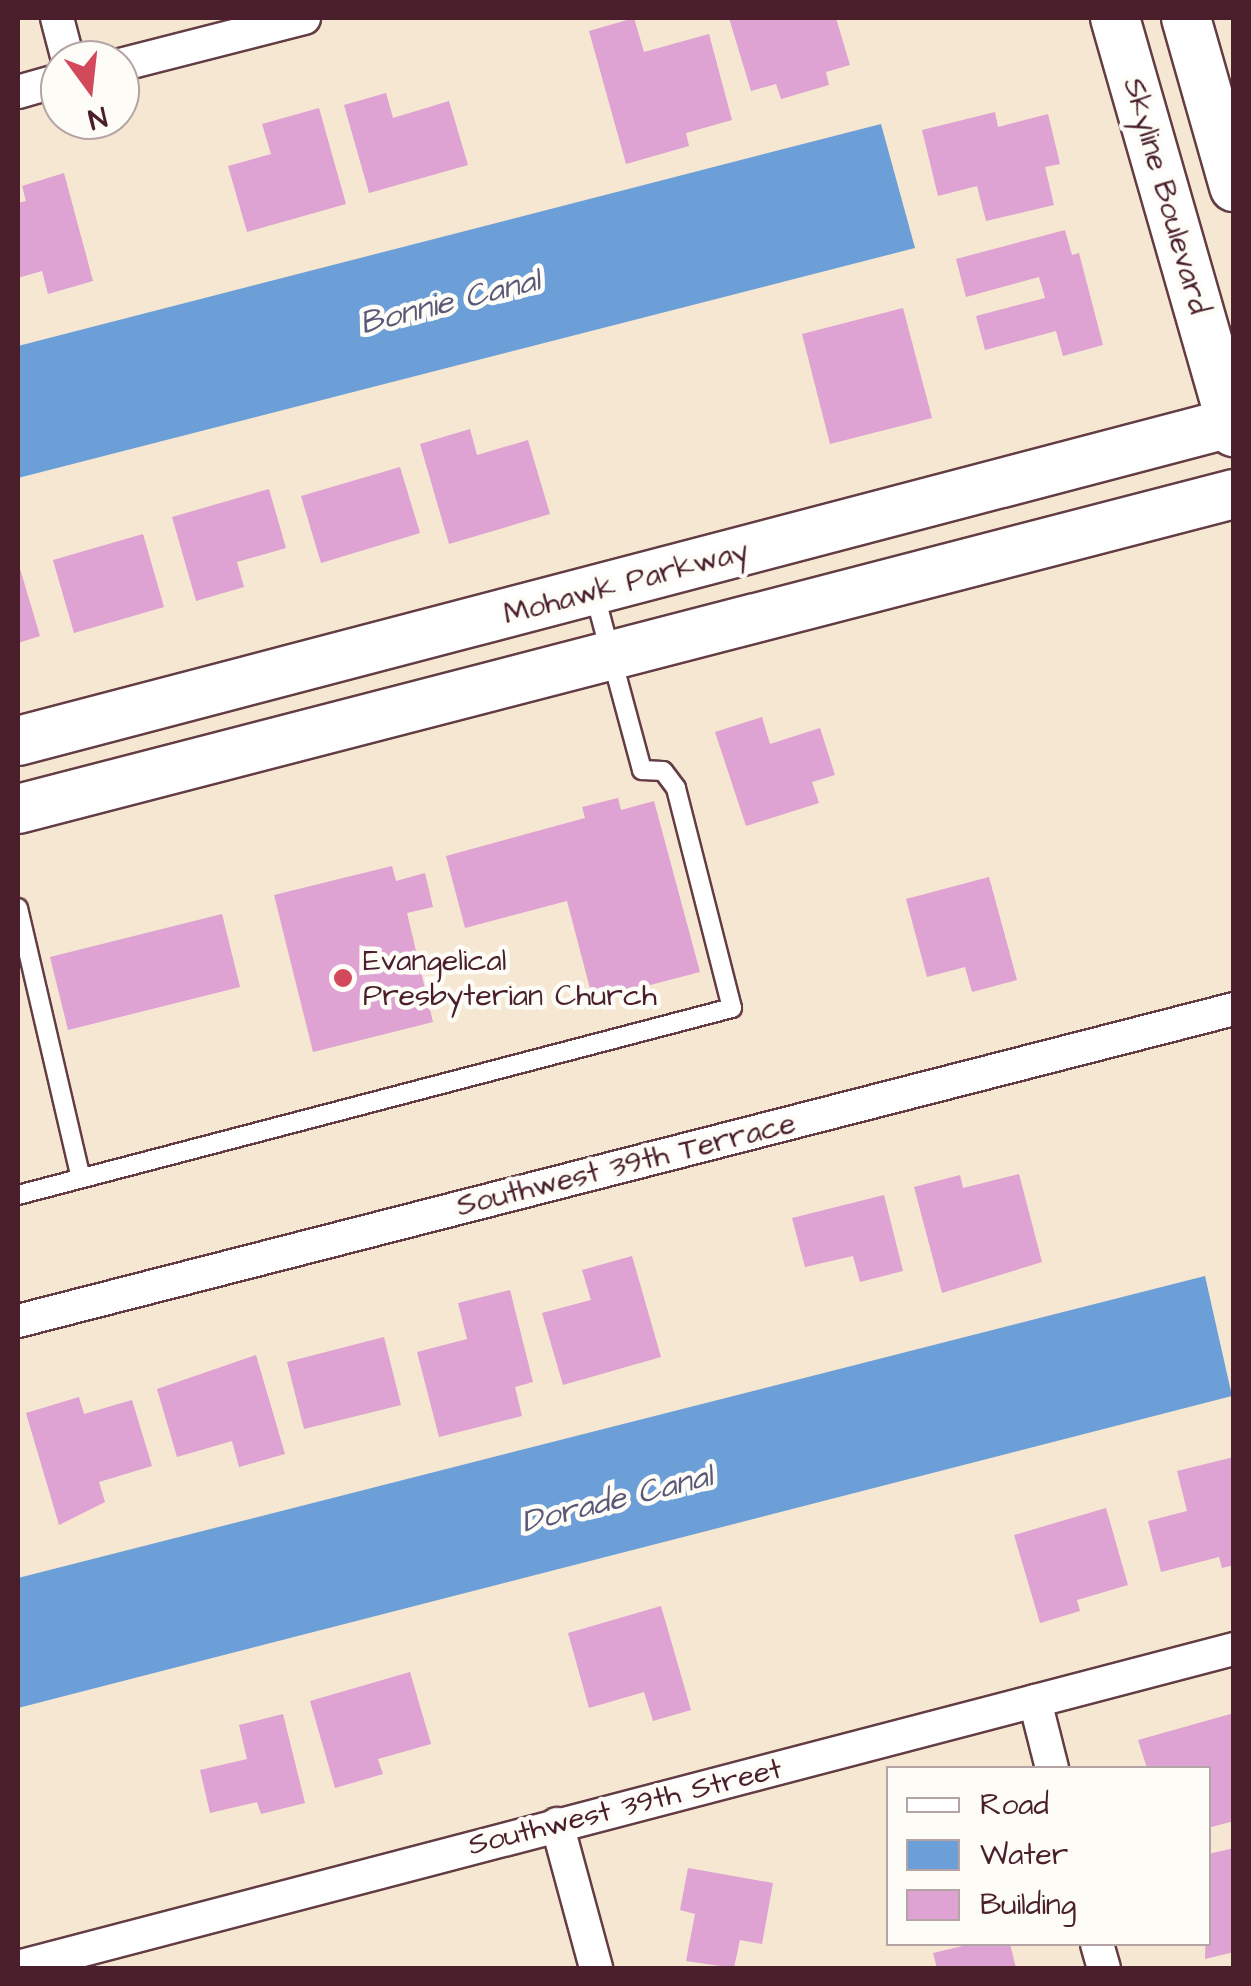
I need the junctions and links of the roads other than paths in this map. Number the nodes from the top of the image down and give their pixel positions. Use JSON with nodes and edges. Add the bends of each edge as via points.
{"nodes":[{"id":1,"x":304,"y":18,"type":"edge"},
{"id":2,"x":1115,"y":18,"type":"edge"},
{"id":3,"x":1186,"y":18,"type":"edge"},
{"id":4,"x":140,"y":60,"type":"edge"},
{"id":5,"x":1234,"y":187,"type":"edge"},
{"id":6,"x":1233,"y":426,"type":"edge"},
{"id":7,"x":1234,"y":494,"type":"edge"},
{"id":8,"x":594,"y":591,"type":"junction"},
{"id":9,"x":611,"y":657,"type":"junction"},
{"id":10,"x":18,"y":741,"type":"edge"},
{"id":11,"x":18,"y":810,"type":"edge"},
{"id":12,"x":18,"y":908,"type":"edge"},
{"id":13,"x":1234,"y":1009,"type":"edge"},
{"id":14,"x":81,"y":1178,"type":"junction"},
{"id":15,"x":18,"y":1194,"type":"edge"},
{"id":16,"x":18,"y":1322,"type":"edge"},
{"id":17,"x":1234,"y":1648,"type":"edge"},
{"id":18,"x":1035,"y":1701,"type":"junction"},
{"id":19,"x":1051,"y":1766,"type":"edge"},
{"id":20,"x":557,"y":1824,"type":"junction"},
{"id":21,"x":86,"y":1960,"type":"edge"},
{"id":22,"x":18,"y":1967,"type":"edge"},
{"id":23,"x":596,"y":1968,"type":"edge"}],
"edges":[{"from":1,"to":4,"type":"street"},
{"from":2,"to":6,"type":"street","name":"Skyline Boulevard"},
{"from":3,"to":5,"type":"street"},
{"from":6,"to":8,"type":"street","name":"Mohawk Parkway"},
{"from":7,"to":9,"type":"street"},
{"from":8,"to":9,"type":"lane"},
{"from":8,"to":10,"type":"street","name":"Mohawk Parkway"},
{"from":9,"to":11,"type":"street"},
{"from":9,"to":14,"type":"lane","via":[[642,770],[664,772],[676,788],[732,1008]]},
{"from":12,"to":14,"type":"lane"},
{"from":13,"to":16,"type":"street","name":"Southwest 39th Terrace"},
{"from":14,"to":15,"type":"lane"},
{"from":17,"to":18,"type":"street","name":"Southwest 39th Street"},
{"from":18,"to":19,"type":"street"},
{"from":18,"to":20,"type":"street","name":"Southwest 39th Street"},
{"from":20,"to":21,"type":"street","name":"Southwest 39th Street"},
{"from":20,"to":23,"type":"street"},
{"from":21,"to":22,"type":"street","name":"Southwest 39th Street"}]}
